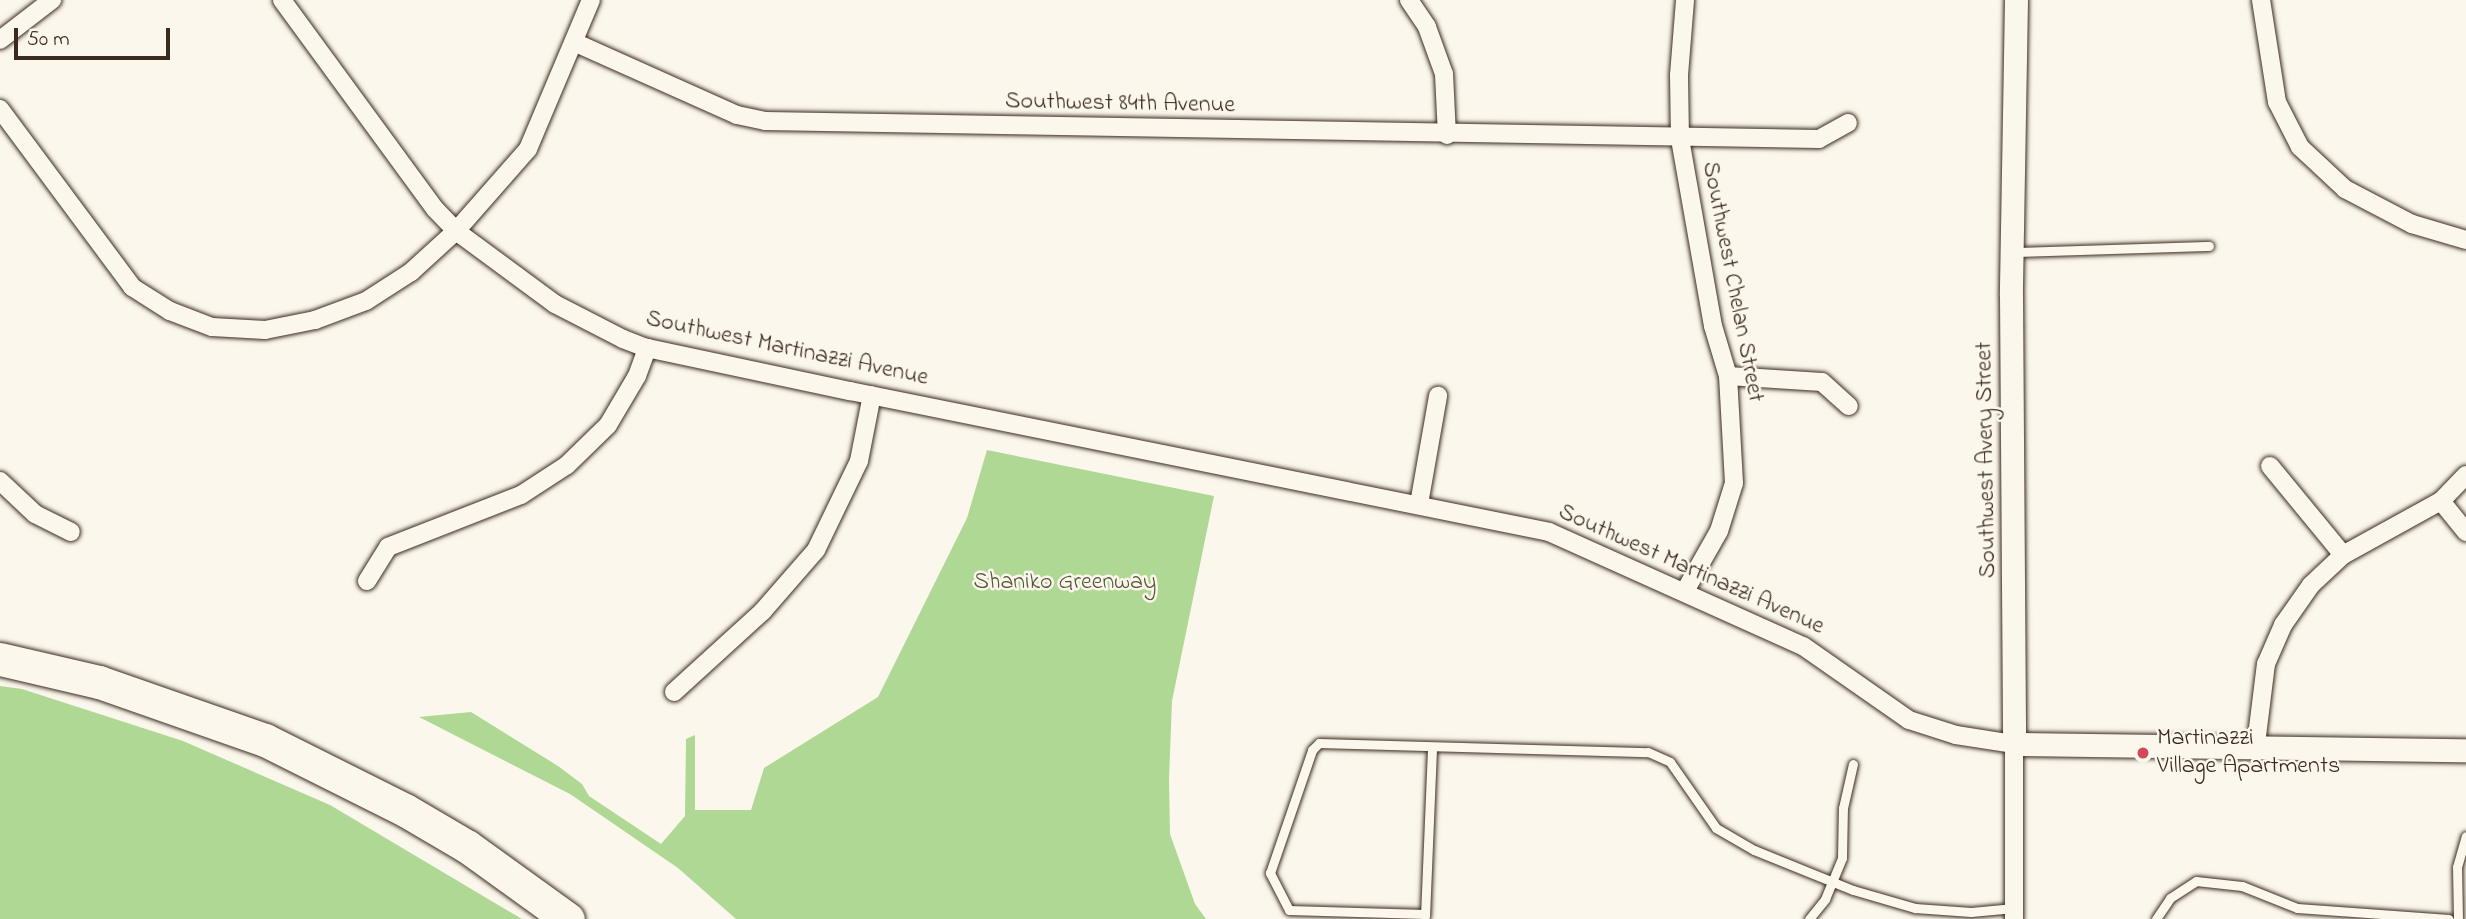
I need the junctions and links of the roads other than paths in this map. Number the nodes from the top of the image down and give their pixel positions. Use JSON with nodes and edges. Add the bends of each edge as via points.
{"nodes":[{"id":1,"x":282,"y":0,"type":"edge"},
{"id":2,"x":591,"y":0,"type":"edge"},
{"id":3,"x":1409,"y":0,"type":"edge"},
{"id":4,"x":1685,"y":0,"type":"edge"},
{"id":5,"x":2016,"y":0,"type":"edge"},
{"id":6,"x":2261,"y":0,"type":"edge"},
{"id":7,"x":44,"y":2,"type":"edge"},
{"id":8,"x":0,"y":40,"type":"edge"},
{"id":9,"x":576,"y":43,"type":"junction"},
{"id":10,"x":0,"y":109,"type":"edge"},
{"id":11,"x":1848,"y":123,"type":"dead end"},
{"id":12,"x":1447,"y":135,"type":"junction"},
{"id":13,"x":1680,"y":138,"type":"junction"},
{"id":14,"x":456,"y":231,"type":"junction"},
{"id":15,"x":2466,"y":240,"type":"edge"},
{"id":16,"x":2209,"y":246,"type":"dead end"},
{"id":17,"x":2012,"y":252,"type":"junction"},
{"id":18,"x":647,"y":348,"type":"junction"},
{"id":19,"x":1728,"y":376,"type":"junction"},
{"id":20,"x":872,"y":395,"type":"junction"},
{"id":21,"x":1438,"y":396,"type":"dead end"},
{"id":22,"x":1850,"y":405,"type":"dead end"},
{"id":23,"x":2270,"y":466,"type":"dead end"},
{"id":24,"x":2466,"y":475,"type":"edge"},
{"id":25,"x":0,"y":481,"type":"edge"},
{"id":26,"x":2441,"y":501,"type":"junction"},
{"id":27,"x":1419,"y":505,"type":"junction"},
{"id":28,"x":2466,"y":531,"type":"edge"},
{"id":29,"x":71,"y":532,"type":"dead end"},
{"id":30,"x":2343,"y":555,"type":"junction"},
{"id":31,"x":367,"y":581,"type":"dead end"},
{"id":32,"x":1685,"y":591,"type":"junction"},
{"id":33,"x":0,"y":659,"type":"edge"},
{"id":34,"x":674,"y":692,"type":"dead end"},
{"id":35,"x":2014,"y":744,"type":"junction"},
{"id":36,"x":2256,"y":744,"type":"junction"},
{"id":37,"x":1432,"y":747,"type":"junction"},
{"id":38,"x":2466,"y":750,"type":"edge"},
{"id":39,"x":1853,"y":764,"type":"dead end"},
{"id":40,"x":2466,"y":836,"type":"edge"},
{"id":41,"x":1834,"y":883,"type":"junction"},
{"id":42,"x":2014,"y":914,"type":"edge"},
{"id":43,"x":1425,"y":916,"type":"edge"},
{"id":44,"x":568,"y":919,"type":"edge"},
{"id":45,"x":1809,"y":919,"type":"edge"},
{"id":46,"x":2156,"y":919,"type":"edge"},
{"id":47,"x":2449,"y":919,"type":"edge"},
{"id":48,"x":2458,"y":919,"type":"edge"}],
"edges":[{"from":1,"to":14,"type":"street","name":"Southwest Martinazzi Avenue","via":[[435,209]]},
{"from":2,"to":9,"type":"street"},
{"from":3,"to":12,"type":"street","via":[[1427,27],[1444,74]]},
{"from":4,"to":13,"type":"street","name":"Southwest Chelan Street"},
{"from":5,"to":17,"type":"street","name":"Southwest Avery Street"},
{"from":6,"to":15,"type":"street","via":[[2277,103],[2300,147],[2345,188],[2412,225]]},
{"from":7,"to":8,"type":"street"},
{"from":9,"to":12,"type":"street","name":"Southwest 84th Avenue","via":[[737,115],[765,121]]},
{"from":9,"to":14,"type":"street","via":[[528,149]]},
{"from":10,"to":14,"type":"street","via":[[132,287],[170,311],[212,327],[265,330],[315,320],[366,301],[411,272]]},
{"from":11,"to":13,"type":"street","name":"Southwest 84th Avenue","via":[[1819,139]]},
{"from":12,"to":13,"type":"street","name":"Southwest 84th Avenue"},
{"from":13,"to":19,"type":"street","name":"Southwest Chelan Street","via":[[1713,326]]},
{"from":14,"to":18,"type":"street","name":"Southwest Martinazzi Avenue","via":[[555,304]]},
{"from":16,"to":17,"type":"lane"},
{"from":17,"to":35,"type":"street","name":"Southwest Avery Street"},
{"from":18,"to":20,"type":"street","name":"Southwest Martinazzi Avenue"},
{"from":18,"to":31,"type":"street","via":[[637,376],[608,425],[567,465],[521,495],[388,547]]},
{"from":19,"to":22,"type":"street","via":[[1822,382]]},
{"from":19,"to":32,"type":"street","name":"Southwest Chelan Street","via":[[1734,483],[1719,531]]},
{"from":20,"to":27,"type":"street","name":"Southwest Martinazzi Avenue"},
{"from":20,"to":34,"type":"street","via":[[859,461],[816,550],[762,612]]},
{"from":21,"to":27,"type":"street"},
{"from":23,"to":30,"type":"street"},
{"from":24,"to":26,"type":"street"},
{"from":25,"to":29,"type":"street","via":[[35,514]]},
{"from":26,"to":28,"type":"street"},
{"from":26,"to":30,"type":"street"},
{"from":27,"to":32,"type":"street","name":"Southwest Martinazzi Avenue","via":[[1549,531]]},
{"from":30,"to":36,"type":"street","via":[[2311,586],[2283,625],[2266,664]]},
{"from":32,"to":35,"type":"street","name":"Southwest Martinazzi Avenue","via":[[1803,646],[1909,720],[1956,735]]},
{"from":33,"to":44,"type":"highway","via":[[99,682],[277,745],[468,847]]},
{"from":35,"to":36,"type":"street","name":"Southwest Martinazzi Avenue"},
{"from":35,"to":42,"type":"street","name":"Southwest Avery Street"},
{"from":36,"to":38,"type":"street","name":"Southwest Martinazzi Avenue"},
{"from":37,"to":41,"type":"lane","via":[[1657,754],[1676,770],[1716,828],[1754,850]]},
{"from":37,"to":43,"type":"lane"},
{"from":37,"to":43,"type":"lane","via":[[1319,743],[1312,750],[1270,873],[1289,910]]},
{"from":39,"to":41,"type":"lane","via":[[1843,808],[1842,858]]},
{"from":40,"to":48,"type":"lane","via":[[2458,867]]},
{"from":41,"to":42,"type":"lane","via":[[1915,908]]},
{"from":41,"to":45,"type":"lane"},
{"from":46,"to":47,"type":"lane","via":[[2170,898],[2196,881],[2242,887],[2297,908]]}]}
